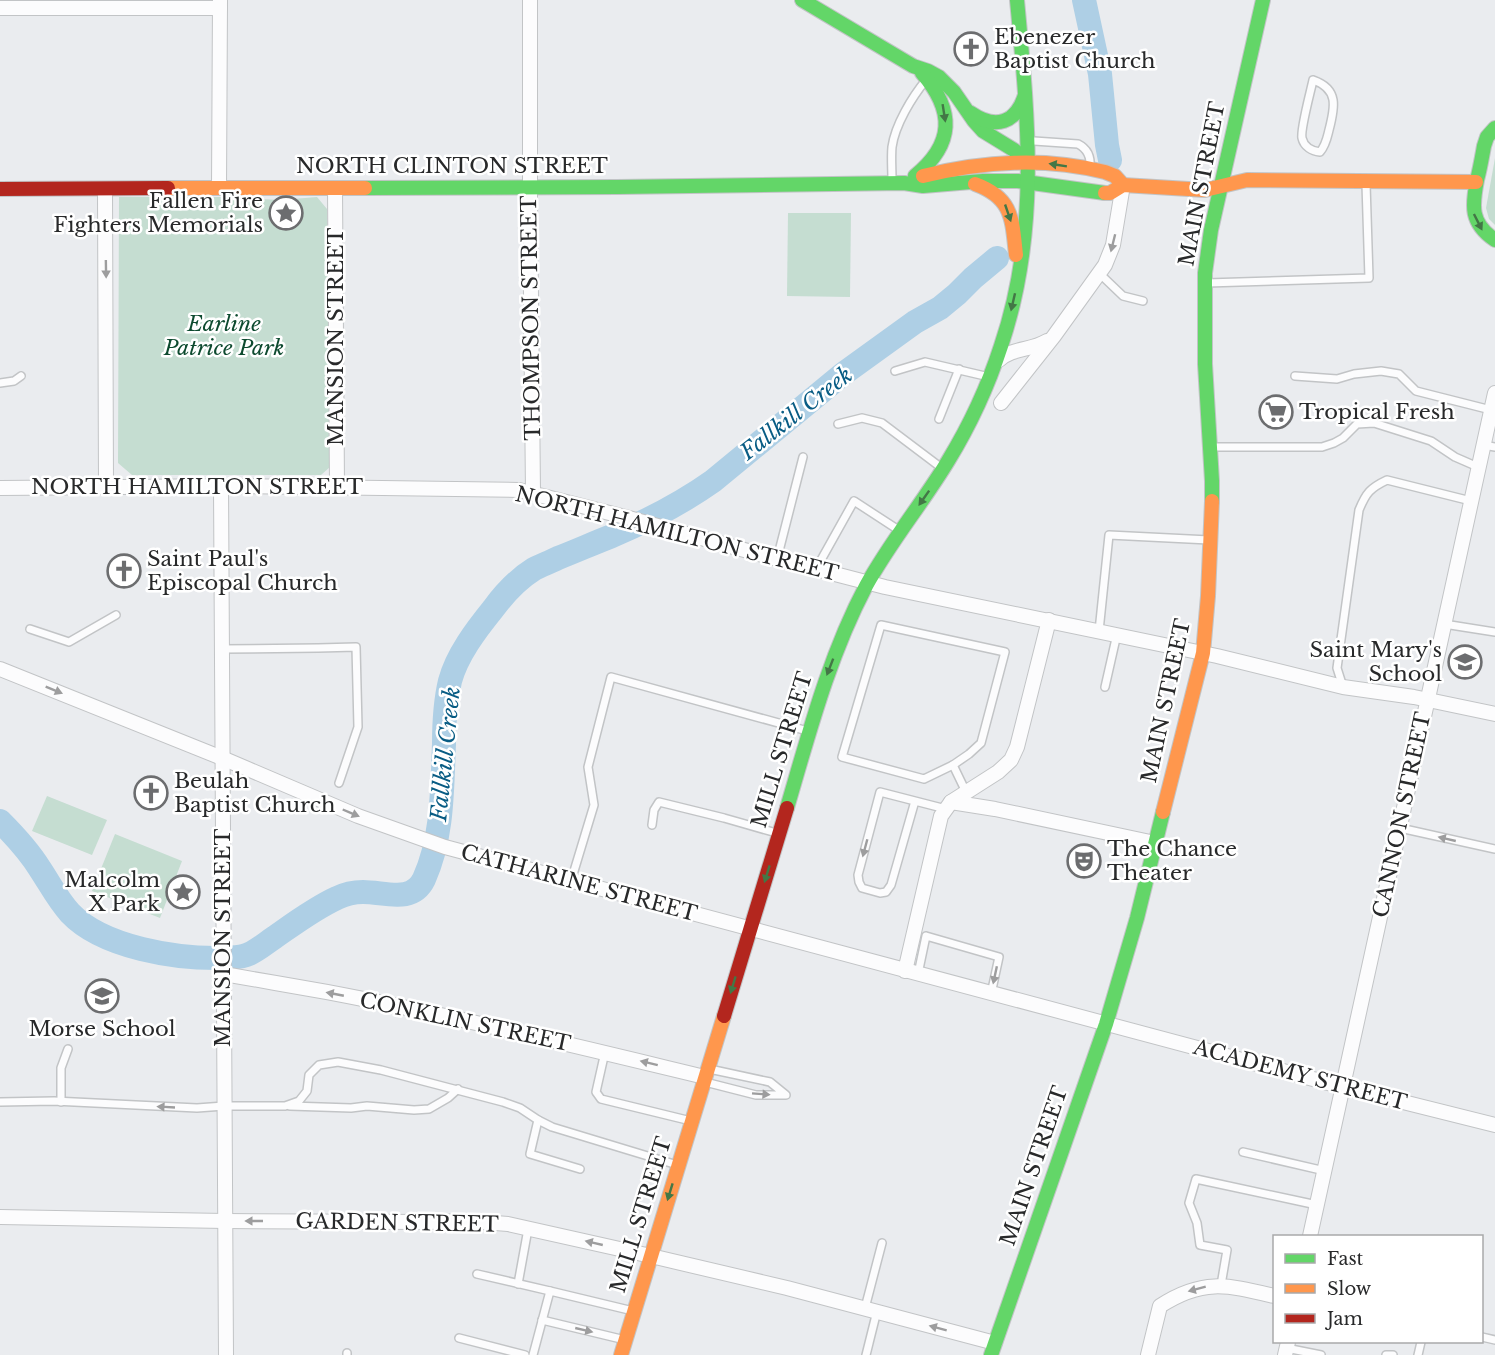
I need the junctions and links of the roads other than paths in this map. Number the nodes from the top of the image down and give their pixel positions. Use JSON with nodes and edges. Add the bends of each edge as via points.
{"nodes":[{"id":1,"x":530,"y":0,"type":"edge"},
{"id":2,"x":802,"y":0,"type":"edge"},
{"id":3,"x":1017,"y":0,"type":"edge"},
{"id":4,"x":1263,"y":0,"type":"edge"},
{"id":5,"x":220,"y":4,"type":"edge"},
{"id":6,"x":0,"y":8,"type":"edge"},
{"id":7,"x":913,"y":66,"type":"junction"},
{"id":8,"x":927,"y":78,"type":"junction"},
{"id":9,"x":1313,"y":80,"type":"joint"},
{"id":10,"x":1025,"y":94,"type":"junction"},
{"id":11,"x":967,"y":109,"type":"junction"},
{"id":12,"x":1495,"y":128,"type":"edge"},
{"id":13,"x":1029,"y":141,"type":"junction"},
{"id":14,"x":1029,"y":162,"type":"junction"},
{"id":15,"x":1090,"y":170,"type":"junction"},
{"id":16,"x":1029,"y":182,"type":"junction"},
{"id":17,"x":1366,"y":182,"type":"junction"},
{"id":18,"x":1476,"y":182,"type":"junction"},
{"id":19,"x":898,"y":183,"type":"junction"},
{"id":20,"x":963,"y":183,"type":"junction"},
{"id":21,"x":1123,"y":185,"type":"junction"},
{"id":22,"x":1220,"y":186,"type":"junction"},
{"id":23,"x":530,"y":187,"type":"junction"},
{"id":24,"x":219,"y":188,"type":"junction"},
{"id":25,"x":335,"y":188,"type":"junction"},
{"id":26,"x":0,"y":189,"type":"edge"},
{"id":27,"x":105,"y":189,"type":"junction"},
{"id":28,"x":1495,"y":240,"type":"edge"},
{"id":29,"x":1100,"y":274,"type":"junction"},
{"id":30,"x":1018,"y":281,"type":"junction"},
{"id":31,"x":1205,"y":283,"type":"junction"},
{"id":32,"x":1143,"y":301,"type":"dead end"},
{"id":33,"x":1054,"y":336,"type":"junction"},
{"id":34,"x":959,"y":369,"type":"junction"},
{"id":35,"x":895,"y":371,"type":"dead end"},
{"id":36,"x":992,"y":372,"type":"junction"},
{"id":37,"x":21,"y":376,"type":"dead end"},
{"id":38,"x":1295,"y":376,"type":"dead end"},
{"id":39,"x":0,"y":383,"type":"edge"},
{"id":40,"x":1495,"y":393,"type":"edge"},
{"id":41,"x":1001,"y":403,"type":"dead end"},
{"id":42,"x":1491,"y":410,"type":"junction"},
{"id":43,"x":939,"y":419,"type":"dead end"},
{"id":44,"x":838,"y":424,"type":"dead end"},
{"id":45,"x":1489,"y":446,"type":"edge"},
{"id":46,"x":1210,"y":447,"type":"junction"},
{"id":47,"x":803,"y":457,"type":"dead end"},
{"id":48,"x":1478,"y":467,"type":"junction"},
{"id":49,"x":943,"y":470,"type":"junction"},
{"id":50,"x":221,"y":486,"type":"junction"},
{"id":51,"x":337,"y":486,"type":"junction"},
{"id":52,"x":106,"y":487,"type":"junction"},
{"id":53,"x":0,"y":488,"type":"edge"},
{"id":54,"x":533,"y":493,"type":"junction"},
{"id":55,"x":1471,"y":501,"type":"junction"},
{"id":56,"x":901,"y":531,"type":"junction"},
{"id":57,"x":1211,"y":540,"type":"junction"},
{"id":58,"x":777,"y":559,"type":"junction"},
{"id":59,"x":816,"y":569,"type":"junction"},
{"id":60,"x":868,"y":583,"type":"junction"},
{"id":61,"x":116,"y":615,"type":"dead end"},
{"id":62,"x":1049,"y":620,"type":"junction"},
{"id":63,"x":1444,"y":624,"type":"junction"},
{"id":64,"x":30,"y":628,"type":"dead end"},
{"id":65,"x":1100,"y":631,"type":"junction"},
{"id":66,"x":1495,"y":632,"type":"edge"},
{"id":67,"x":1117,"y":634,"type":"junction"},
{"id":68,"x":222,"y":649,"type":"junction"},
{"id":69,"x":1203,"y":652,"type":"junction"},
{"id":70,"x":0,"y":669,"type":"edge"},
{"id":71,"x":1105,"y":687,"type":"dead end"},
{"id":72,"x":1343,"y":687,"type":"junction"},
{"id":73,"x":1427,"y":700,"type":"junction"},
{"id":74,"x":1495,"y":714,"type":"edge"},
{"id":75,"x":809,"y":731,"type":"junction"},
{"id":76,"x":222,"y":758,"type":"junction"},
{"id":77,"x":953,"y":765,"type":"junction"},
{"id":78,"x":339,"y":783,"type":"dead end"},
{"id":79,"x":966,"y":792,"type":"junction"},
{"id":80,"x":915,"y":801,"type":"junction"},
{"id":81,"x":948,"y":805,"type":"junction"},
{"id":82,"x":652,"y":825,"type":"dead end"},
{"id":83,"x":1400,"y":828,"type":"junction"},
{"id":84,"x":778,"y":834,"type":"junction"},
{"id":85,"x":1155,"y":843,"type":"junction"},
{"id":86,"x":1495,"y":849,"type":"edge"},
{"id":87,"x":571,"y":881,"type":"junction"},
{"id":88,"x":750,"y":929,"type":"junction"},
{"id":89,"x":224,"y":971,"type":"junction"},
{"id":90,"x":911,"y":972,"type":"junction"},
{"id":91,"x":991,"y":994,"type":"junction"},
{"id":92,"x":1106,"y":1024,"type":"junction"},
{"id":93,"x":68,"y":1049,"type":"dead end"},
{"id":94,"x":605,"y":1052,"type":"junction"},
{"id":95,"x":706,"y":1076,"type":"junction"},
{"id":96,"x":1343,"y":1087,"type":"junction"},
{"id":97,"x":458,"y":1089,"type":"junction"},
{"id":98,"x":0,"y":1102,"type":"edge"},
{"id":99,"x":61,"y":1102,"type":"junction"},
{"id":100,"x":224,"y":1106,"type":"junction"},
{"id":101,"x":285,"y":1106,"type":"junction"},
{"id":102,"x":538,"y":1120,"type":"junction"},
{"id":103,"x":692,"y":1122,"type":"junction"},
{"id":104,"x":1495,"y":1125,"type":"edge"},
{"id":105,"x":1244,"y":1152,"type":"dead end"},
{"id":106,"x":679,"y":1165,"type":"junction"},
{"id":107,"x":580,"y":1169,"type":"dead end"},
{"id":108,"x":1325,"y":1171,"type":"junction"},
{"id":109,"x":1317,"y":1205,"type":"junction"},
{"id":110,"x":0,"y":1217,"type":"edge"},
{"id":111,"x":225,"y":1221,"type":"junction"},
{"id":112,"x":528,"y":1229,"type":"junction"},
{"id":113,"x":1310,"y":1235,"type":"edge"},
{"id":114,"x":882,"y":1243,"type":"dead end"},
{"id":115,"x":651,"y":1256,"type":"junction"},
{"id":116,"x":477,"y":1274,"type":"dead end"},
{"id":117,"x":518,"y":1284,"type":"junction"},
{"id":118,"x":1221,"y":1285,"type":"junction"},
{"id":119,"x":550,"y":1291,"type":"junction"},
{"id":120,"x":1273,"y":1296,"type":"edge"},
{"id":121,"x":871,"y":1310,"type":"junction"},
{"id":122,"x":634,"y":1312,"type":"junction"},
{"id":123,"x":542,"y":1320,"type":"junction"},
{"id":124,"x":459,"y":1338,"type":"dead end"},
{"id":125,"x":626,"y":1340,"type":"junction"},
{"id":126,"x":1286,"y":1348,"type":"edge"},
{"id":127,"x":993,"y":1349,"type":"edge"},
{"id":128,"x":226,"y":1355,"type":"edge"},
{"id":129,"x":525,"y":1355,"type":"edge"},
{"id":130,"x":532,"y":1355,"type":"edge"},
{"id":131,"x":621,"y":1355,"type":"edge"},
{"id":132,"x":866,"y":1355,"type":"edge"},
{"id":133,"x":1148,"y":1355,"type":"edge"},
{"id":134,"x":1321,"y":1355,"type":"edge"},
{"id":135,"x":1386,"y":1355,"type":"edge"},
{"id":136,"x":1393,"y":1355,"type":"edge"}],
"edges":[{"from":1,"to":23,"type":"street","name":"THOMPSON STREET"},
{"from":2,"to":7,"type":"main road"},
{"from":3,"to":10,"type":"main road","name":"MILL STREET"},
{"from":4,"to":22,"type":"main road","name":"MAIN STREET"},
{"from":5,"to":6,"type":"street"},
{"from":5,"to":24,"type":"street"},
{"from":7,"to":8,"type":"main road"},
{"from":7,"to":11,"type":"main road","via":[[945,81]]},
{"from":8,"to":19,"type":"lane","via":[[897,127],[892,146]]},
{"from":8,"to":19,"type":"main road","one_way":true,"via":[[945,111],[943,142],[921,172]]},
{"from":9,"to":9,"type":"lane","via":[[1330,90],[1334,104],[1320,152],[1307,147],[1302,138]]},
{"from":10,"to":11,"type":"main road","via":[[1018,111],[1003,122],[983,121]]},
{"from":10,"to":13,"type":"main road","name":"MILL STREET"},
{"from":11,"to":14,"type":"main road","via":[[981,129]]},
{"from":12,"to":18,"type":"main road","via":[[1487,137]]},
{"from":13,"to":14,"type":"main road","name":"MILL STREET"},
{"from":13,"to":15,"type":"lane","via":[[1078,144],[1091,159]]},
{"from":15,"to":14,"type":"main road","name":"NORTH CLINTON STREET","one_way":true},
{"from":14,"to":16,"type":"main road","name":"MILL STREET"},
{"from":14,"to":19,"type":"main road","name":"NORTH CLINTON STREET","via":[[938,172]]},
{"from":15,"to":21,"type":"main road","name":"NORTH CLINTON STREET","via":[[1113,175]]},
{"from":16,"to":20,"type":"main road","name":"NORTH CLINTON STREET"},
{"from":16,"to":21,"type":"main road","name":"NORTH CLINTON STREET","via":[[1104,193]]},
{"from":16,"to":30,"type":"main road","name":"MILL STREET"},
{"from":17,"to":18,"type":"main road","name":"NORTH CLINTON STREET"},
{"from":17,"to":22,"type":"main road","name":"NORTH CLINTON STREET","via":[[1247,180]]},
{"from":17,"to":31,"type":"lane","via":[[1369,278]]},
{"from":18,"to":28,"type":"main road","one_way":true,"via":[[1473,212],[1480,228]]},
{"from":19,"to":20,"type":"main road","name":"NORTH CLINTON STREET"},
{"from":19,"to":23,"type":"main road","name":"NORTH CLINTON STREET"},
{"from":20,"to":30,"type":"main road","one_way":true,"via":[[986,188],[1005,202],[1013,227]]},
{"from":21,"to":22,"type":"main road","name":"NORTH CLINTON STREET","via":[[1205,190]]},
{"from":21,"to":29,"type":"street","one_way":true,"via":[[1113,245]]},
{"from":22,"to":31,"type":"main road","name":"MAIN STREET"},
{"from":23,"to":25,"type":"main road","name":"NORTH CLINTON STREET"},
{"from":23,"to":54,"type":"street","name":"THOMPSON STREET"},
{"from":24,"to":25,"type":"main road","name":"NORTH CLINTON STREET"},
{"from":24,"to":27,"type":"main road","name":"NORTH CLINTON STREET"},
{"from":25,"to":51,"type":"street","name":"MANSION STREET"},
{"from":26,"to":27,"type":"main road","name":"NORTH CLINTON STREET"},
{"from":27,"to":52,"type":"street","one_way":true},
{"from":29,"to":32,"type":"lane","via":[[1123,296]]},
{"from":29,"to":33,"type":"street"},
{"from":30,"to":36,"type":"main road","name":"MILL STREET","one_way":true},
{"from":31,"to":46,"type":"main road","name":"MAIN STREET"},
{"from":33,"to":36,"type":"street","via":[[1037,347],[1010,352]]},
{"from":33,"to":41,"type":"street"},
{"from":34,"to":35,"type":"lane","via":[[925,362]]},
{"from":34,"to":36,"type":"lane"},
{"from":34,"to":43,"type":"lane"},
{"from":36,"to":49,"type":"main road","name":"MILL STREET","via":[[970,423]]},
{"from":37,"to":39,"type":"lane"},
{"from":38,"to":42,"type":"lane","via":[[1337,379],[1381,371],[1399,374],[1416,391]]},
{"from":40,"to":42,"type":"street","name":"CANNON STREET"},
{"from":42,"to":45,"type":"street","name":"CANNON STREET"},
{"from":44,"to":49,"type":"lane","via":[[862,418],[882,423]]},
{"from":45,"to":48,"type":"street","name":"CANNON STREET"},
{"from":46,"to":48,"type":"lane","via":[[1322,447],[1343,438],[1357,424],[1374,423],[1431,441]]},
{"from":46,"to":57,"type":"main road","name":"MAIN STREET"},
{"from":47,"to":58,"type":"lane"},
{"from":48,"to":55,"type":"street","name":"CANNON STREET"},
{"from":49,"to":56,"type":"main road","name":"MILL STREET","one_way":true},
{"from":50,"to":51,"type":"street","name":"NORTH HAMILTON STREET"},
{"from":50,"to":52,"type":"street","name":"NORTH HAMILTON STREET"},
{"from":50,"to":68,"type":"street","name":"MANSION STREET"},
{"from":51,"to":54,"type":"street","name":"NORTH HAMILTON STREET"},
{"from":52,"to":53,"type":"street","name":"NORTH HAMILTON STREET"},
{"from":54,"to":58,"type":"street","name":"NORTH HAMILTON STREET"},
{"from":55,"to":63,"type":"street","name":"CANNON STREET"},
{"from":55,"to":72,"type":"lane","via":[[1387,480],[1366,494],[1359,510],[1337,668]]},
{"from":56,"to":59,"type":"lane","via":[[854,501]]},
{"from":56,"to":60,"type":"main road","name":"MILL STREET"},
{"from":57,"to":65,"type":"lane","via":[[1109,535]]},
{"from":57,"to":69,"type":"main road","name":"MAIN STREET"},
{"from":58,"to":59,"type":"street","name":"NORTH HAMILTON STREET"},
{"from":59,"to":60,"type":"street","name":"NORTH HAMILTON STREET"},
{"from":60,"to":62,"type":"street","name":"NORTH HAMILTON STREET"},
{"from":60,"to":75,"type":"main road","name":"MILL STREET","one_way":true,"via":[[834,657]]},
{"from":61,"to":64,"type":"lane","via":[[69,642]]},
{"from":62,"to":65,"type":"street","name":"NORTH HAMILTON STREET"},
{"from":62,"to":79,"type":"street","via":[[1011,760]]},
{"from":63,"to":66,"type":"lane"},
{"from":63,"to":73,"type":"street","name":"CANNON STREET"},
{"from":65,"to":67,"type":"street","name":"NORTH HAMILTON STREET"},
{"from":67,"to":69,"type":"street","name":"NORTH HAMILTON STREET"},
{"from":67,"to":71,"type":"lane"},
{"from":68,"to":76,"type":"street","name":"MANSION STREET"},
{"from":68,"to":78,"type":"lane","via":[[356,647],[358,726]]},
{"from":69,"to":72,"type":"street","name":"NORTH HAMILTON STREET"},
{"from":69,"to":85,"type":"main road","name":"MAIN STREET"},
{"from":70,"to":76,"type":"street","name":"CATHARINE STREET","one_way":true},
{"from":72,"to":73,"type":"street","name":"NORTH HAMILTON STREET"},
{"from":73,"to":74,"type":"street","name":"NORTH HAMILTON STREET"},
{"from":73,"to":83,"type":"street","name":"CANNON STREET"},
{"from":75,"to":84,"type":"main road","name":"MILL STREET"},
{"from":75,"to":87,"type":"lane","via":[[611,677],[588,767],[594,806]]},
{"from":76,"to":87,"type":"street","name":"CATHARINE STREET","one_way":true,"via":[[425,840]]},
{"from":76,"to":89,"type":"street","name":"MANSION STREET"},
{"from":77,"to":77,"type":"lane","via":[[981,743],[1005,652],[881,625],[842,757],[924,779]]},
{"from":77,"to":79,"type":"lane"},
{"from":79,"to":81,"type":"street"},
{"from":80,"to":80,"type":"lane","one_way":true,"via":[[880,792],[858,874],[862,888],[880,893],[891,885]]},
{"from":80,"to":81,"type":"lane"},
{"from":81,"to":85,"type":"street","via":[[995,809]]},
{"from":81,"to":90,"type":"street","via":[[941,816]]},
{"from":82,"to":84,"type":"lane","via":[[659,802]]},
{"from":86,"to":83,"type":"lane","one_way":true},
{"from":83,"to":96,"type":"street","name":"CANNON STREET"},
{"from":84,"to":88,"type":"main road","name":"MILL STREET","one_way":true},
{"from":85,"to":92,"type":"main road","name":"MAIN STREET"},
{"from":87,"to":88,"type":"street","name":"CATHARINE STREET"},
{"from":88,"to":90,"type":"street","name":"CATHARINE STREET"},
{"from":88,"to":95,"type":"main road","name":"MILL STREET","one_way":true},
{"from":94,"to":89,"type":"street","name":"CONKLIN STREET","one_way":true},
{"from":89,"to":100,"type":"street","name":"MANSION STREET"},
{"from":90,"to":91,"type":"street","name":"CATHARINE STREET"},
{"from":90,"to":91,"type":"lane","one_way":true,"via":[[926,936],[999,957]]},
{"from":91,"to":92,"type":"street","name":"CATHARINE STREET"},
{"from":92,"to":96,"type":"street","name":"ACADEMY STREET"},
{"from":92,"to":127,"type":"main road","name":"MAIN STREET"},
{"from":93,"to":99,"type":"lane","via":[[61,1068]]},
{"from":95,"to":94,"type":"street","name":"CONKLIN STREET","one_way":true},
{"from":94,"to":103,"type":"lane","via":[[596,1092],[601,1099]]},
{"from":95,"to":95,"type":"lane","one_way":true,"via":[[756,1095],[786,1095],[770,1082]]},
{"from":95,"to":103,"type":"main road","name":"MILL STREET"},
{"from":96,"to":104,"type":"street","name":"ACADEMY STREET"},
{"from":96,"to":108,"type":"street","name":"CANNON STREET"},
{"from":97,"to":101,"type":"lane","via":[[429,1108],[414,1110]]},
{"from":97,"to":101,"type":"lane","via":[[338,1062],[318,1065],[309,1075],[307,1091],[299,1101]]},
{"from":97,"to":102,"type":"lane","via":[[503,1101]]},
{"from":98,"to":99,"type":"lane"},
{"from":100,"to":99,"type":"lane","one_way":true},
{"from":100,"to":101,"type":"lane"},
{"from":100,"to":111,"type":"street","name":"MANSION STREET"},
{"from":102,"to":106,"type":"lane"},
{"from":102,"to":107,"type":"lane","via":[[530,1154]]},
{"from":103,"to":106,"type":"main road","name":"MILL STREET"},
{"from":105,"to":108,"type":"lane"},
{"from":106,"to":115,"type":"main road","name":"MILL STREET","one_way":true},
{"from":108,"to":109,"type":"street","name":"CANNON STREET"},
{"from":109,"to":113,"type":"street","name":"CANNON STREET"},
{"from":109,"to":118,"type":"lane","via":[[1196,1179],[1189,1203],[1200,1245],[1227,1250]]},
{"from":110,"to":111,"type":"street","name":"GARDEN STREET"},
{"from":112,"to":111,"type":"street","name":"GARDEN STREET","one_way":true,"via":[[470,1221]]},
{"from":111,"to":128,"type":"street","name":"MANSION STREET"},
{"from":115,"to":112,"type":"street","name":"GARDEN STREET","one_way":true},
{"from":112,"to":117,"type":"lane"},
{"from":114,"to":121,"type":"lane"},
{"from":115,"to":121,"type":"street","name":"GARDEN STREET"},
{"from":115,"to":122,"type":"main road","name":"MILL STREET"},
{"from":116,"to":117,"type":"lane"},
{"from":117,"to":119,"type":"lane"},
{"from":118,"to":120,"type":"street"},
{"from":118,"to":133,"type":"street","one_way":true,"via":[[1190,1291],[1160,1306]]},
{"from":119,"to":122,"type":"lane"},
{"from":119,"to":123,"type":"lane"},
{"from":127,"to":121,"type":"street","name":"GARDEN STREET","one_way":true},
{"from":121,"to":132,"type":"lane"},
{"from":122,"to":125,"type":"main road","name":"MILL STREET"},
{"from":123,"to":125,"type":"lane","one_way":true},
{"from":123,"to":130,"type":"lane"},
{"from":124,"to":129,"type":"lane"},
{"from":125,"to":131,"type":"main road","name":"MILL STREET"},
{"from":126,"to":134,"type":"lane"},
{"from":135,"to":136,"type":"lane"}]}
